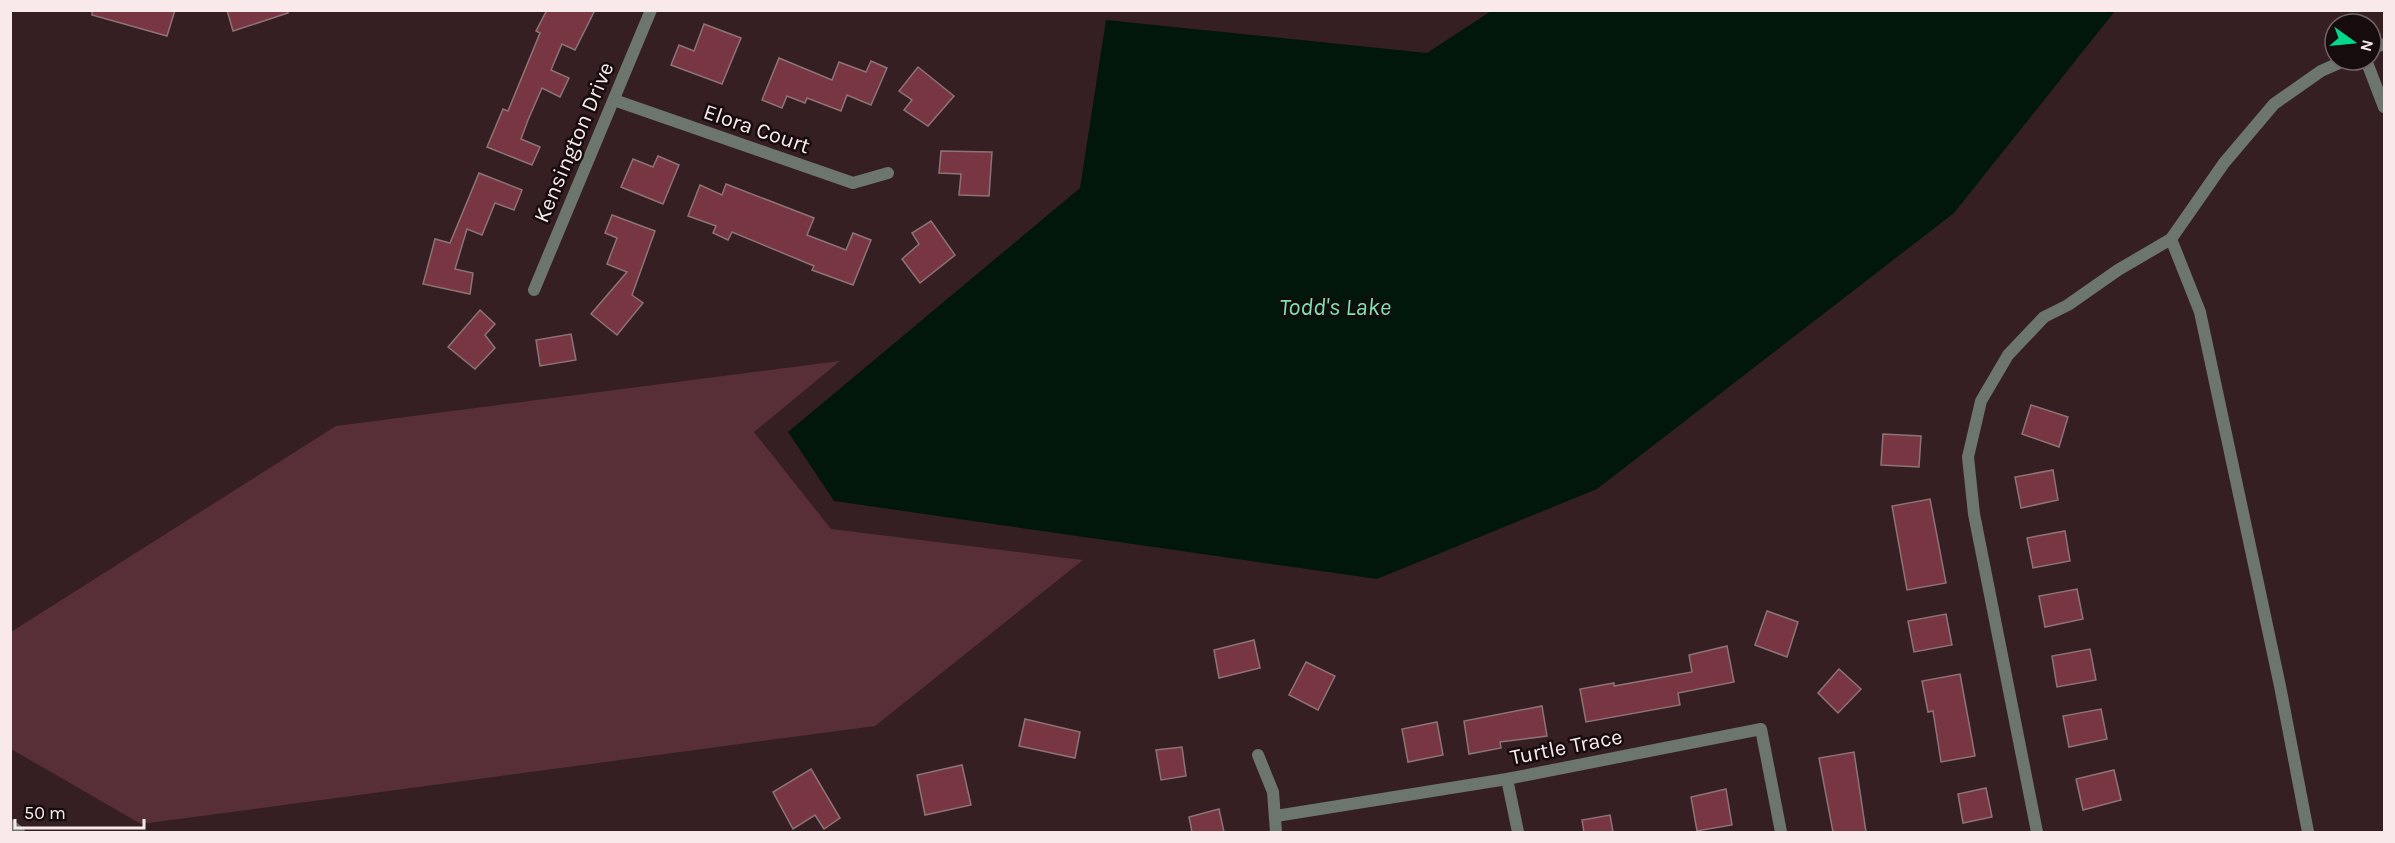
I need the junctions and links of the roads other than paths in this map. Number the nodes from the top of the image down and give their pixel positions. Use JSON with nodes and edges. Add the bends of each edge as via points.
{"nodes":[{"id":1,"x":651,"y":10,"type":"edge"},
{"id":2,"x":2323,"y":70,"type":"edge"},
{"id":3,"x":2371,"y":72,"type":"edge"},
{"id":4,"x":614,"y":100,"type":"junction"},
{"id":5,"x":2385,"y":107,"type":"edge"},
{"id":6,"x":888,"y":173,"type":"dead end"},
{"id":7,"x":2171,"y":239,"type":"junction"},
{"id":8,"x":534,"y":290,"type":"dead end"},
{"id":9,"x":1258,"y":755,"type":"dead end"},
{"id":10,"x":1507,"y":779,"type":"junction"},
{"id":11,"x":1276,"y":816,"type":"junction"},
{"id":12,"x":10,"y":825,"type":"edge"},
{"id":13,"x":19,"y":832,"type":"edge"},
{"id":14,"x":1276,"y":832,"type":"edge"},
{"id":15,"x":1518,"y":832,"type":"edge"},
{"id":16,"x":1780,"y":832,"type":"edge"},
{"id":17,"x":2037,"y":832,"type":"edge"},
{"id":18,"x":2308,"y":832,"type":"edge"}],
"edges":[{"from":1,"to":4,"type":"street","name":"Kensington Drive"},
{"from":2,"to":7,"type":"street","via":[[2274,104],[2224,163]]},
{"from":3,"to":5,"type":"street"},
{"from":4,"to":6,"type":"street","name":"Elora Court","via":[[853,183]]},
{"from":4,"to":8,"type":"street","name":"Kensington Drive"},
{"from":7,"to":17,"type":"street","via":[[2044,317],[2008,355],[1980,402],[1968,457],[1974,514]]},
{"from":7,"to":18,"type":"street","via":[[2200,312]]},
{"from":9,"to":11,"type":"street","via":[[1273,792]]},
{"from":10,"to":11,"type":"street","name":"Turtle Trace"},
{"from":10,"to":15,"type":"street"},
{"from":10,"to":16,"type":"street","name":"Turtle Trace","via":[[1761,729]]},
{"from":11,"to":14,"type":"street"},
{"from":12,"to":13,"type":"street"}]}
